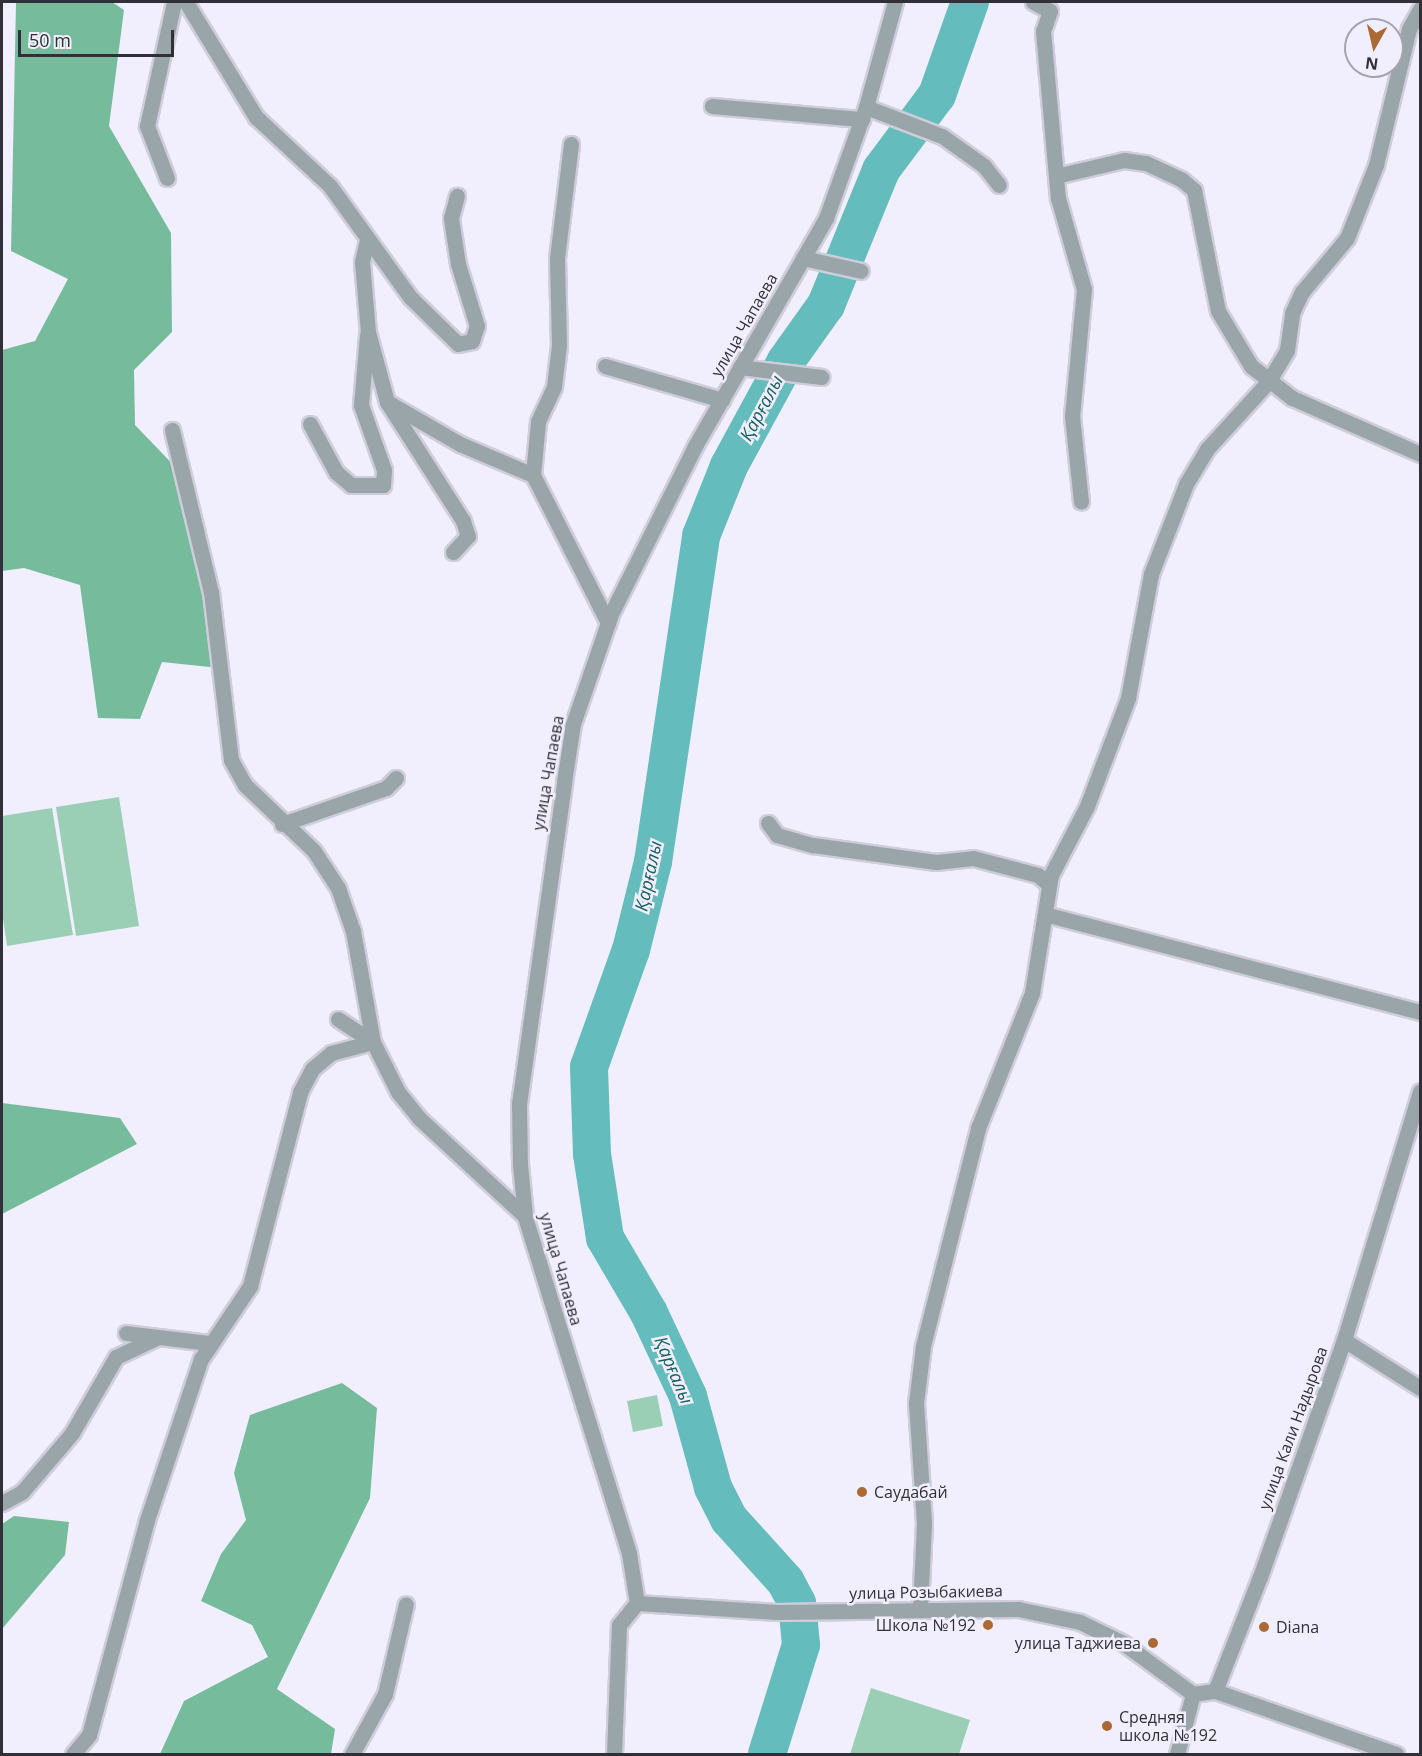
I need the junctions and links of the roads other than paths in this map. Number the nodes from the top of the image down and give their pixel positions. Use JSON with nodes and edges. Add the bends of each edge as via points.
{"nodes":[{"id":1,"x":174,"y":2,"type":"edge"},
{"id":2,"x":186,"y":2,"type":"edge"},
{"id":3,"x":895,"y":2,"type":"edge"},
{"id":4,"x":1033,"y":2,"type":"edge"},
{"id":5,"x":1420,"y":9,"type":"edge"},
{"id":6,"x":712,"y":106,"type":"dead end"},
{"id":7,"x":864,"y":113,"type":"junction"},
{"id":8,"x":571,"y":144,"type":"dead end"},
{"id":9,"x":1056,"y":173,"type":"junction"},
{"id":10,"x":167,"y":178,"type":"dead end"},
{"id":11,"x":999,"y":185,"type":"dead end"},
{"id":12,"x":457,"y":196,"type":"dead end"},
{"id":13,"x":367,"y":240,"type":"junction"},
{"id":14,"x":803,"y":258,"type":"junction"},
{"id":15,"x":861,"y":271,"type":"dead end"},
{"id":16,"x":368,"y":332,"type":"junction"},
{"id":17,"x":605,"y":366,"type":"dead end"},
{"id":18,"x":741,"y":367,"type":"junction"},
{"id":19,"x":821,"y":377,"type":"dead end"},
{"id":20,"x":1268,"y":382,"type":"junction"},
{"id":21,"x":722,"y":400,"type":"junction"},
{"id":22,"x":387,"y":402,"type":"junction"},
{"id":23,"x":310,"y":424,"type":"dead end"},
{"id":24,"x":172,"y":430,"type":"dead end"},
{"id":25,"x":1420,"y":454,"type":"edge"},
{"id":26,"x":533,"y":475,"type":"junction"},
{"id":27,"x":1081,"y":502,"type":"dead end"},
{"id":28,"x":453,"y":552,"type":"dead end"},
{"id":29,"x":608,"y":624,"type":"junction"},
{"id":30,"x":396,"y":778,"type":"dead end"},
{"id":31,"x":768,"y":823,"type":"dead end"},
{"id":32,"x":282,"y":824,"type":"junction"},
{"id":33,"x":1049,"y":885,"type":"junction"},
{"id":34,"x":1048,"y":915,"type":"junction"},
{"id":35,"x":1420,"y":1012,"type":"edge"},
{"id":36,"x":339,"y":1019,"type":"dead end"},
{"id":37,"x":373,"y":1042,"type":"junction"},
{"id":38,"x":1420,"y":1091,"type":"edge"},
{"id":39,"x":525,"y":1216,"type":"junction"},
{"id":40,"x":126,"y":1333,"type":"dead end"},
{"id":41,"x":156,"y":1338,"type":"junction"},
{"id":42,"x":1344,"y":1340,"type":"junction"},
{"id":43,"x":209,"y":1343,"type":"junction"},
{"id":44,"x":1420,"y":1388,"type":"edge"},
{"id":45,"x":2,"y":1503,"type":"edge"},
{"id":46,"x":637,"y":1603,"type":"junction"},
{"id":47,"x":406,"y":1604,"type":"dead end"},
{"id":48,"x":920,"y":1608,"type":"junction"},
{"id":49,"x":1215,"y":1691,"type":"junction"},
{"id":50,"x":1193,"y":1694,"type":"junction"},
{"id":51,"x":73,"y":1755,"type":"edge"},
{"id":52,"x":352,"y":1755,"type":"edge"},
{"id":53,"x":614,"y":1755,"type":"edge"},
{"id":54,"x":1177,"y":1755,"type":"edge"},
{"id":55,"x":1396,"y":1755,"type":"edge"}],
"edges":[{"from":1,"to":10,"type":"street","via":[[147,126]]},
{"from":2,"to":13,"type":"street","via":[[256,117],[330,186]]},
{"from":3,"to":7,"type":"street","name":"улица Чапаева"},
{"from":4,"to":9,"type":"street","via":[[1050,11],[1043,31]]},
{"from":5,"to":20,"type":"street","via":[[1409,29],[1376,165],[1347,238],[1302,292],[1292,313],[1287,350]]},
{"from":6,"to":7,"type":"street"},
{"from":7,"to":11,"type":"street","via":[[905,117],[936,132],[984,166]]},
{"from":7,"to":14,"type":"street","name":"улица Чапаева","via":[[826,218]]},
{"from":8,"to":26,"type":"street","via":[[557,258],[559,345],[554,387],[538,422]]},
{"from":9,"to":20,"type":"street","via":[[1124,160],[1166,170],[1194,190],[1218,311],[1236,347]]},
{"from":9,"to":27,"type":"street","via":[[1084,289],[1072,416]]},
{"from":12,"to":13,"type":"street","via":[[451,218],[458,264],[474,309],[472,341],[459,344],[444,335]]},
{"from":13,"to":16,"type":"street","via":[[362,262]]},
{"from":14,"to":15,"type":"street"},
{"from":14,"to":18,"type":"street","name":"улица Чапаева"},
{"from":16,"to":22,"type":"street"},
{"from":16,"to":23,"type":"street","via":[[361,405],[384,470],[383,485],[351,485],[336,472]]},
{"from":17,"to":21,"type":"street"},
{"from":18,"to":19,"type":"street"},
{"from":18,"to":21,"type":"street","name":"улица Чапаева"},
{"from":20,"to":25,"type":"street","via":[[1292,398]]},
{"from":20,"to":33,"type":"street","via":[[1207,449],[1186,484],[1151,574],[1128,698],[1087,806]]},
{"from":21,"to":29,"type":"street","name":"улица Чапаева"},
{"from":22,"to":26,"type":"street","via":[[460,444]]},
{"from":22,"to":28,"type":"street","via":[[464,521],[468,536]]},
{"from":24,"to":32,"type":"street","via":[[211,592],[231,760],[245,785]]},
{"from":26,"to":29,"type":"street"},
{"from":29,"to":39,"type":"street","name":"улица Чапаева","via":[[573,724],[535,961],[519,1104]]},
{"from":30,"to":32,"type":"street","via":[[386,788]]},
{"from":31,"to":33,"type":"street","via":[[777,835],[801,843],[936,862],[973,858],[1038,875]]},
{"from":32,"to":37,"type":"street","via":[[314,851],[338,888],[358,955]]},
{"from":33,"to":34,"type":"street"},
{"from":34,"to":35,"type":"street"},
{"from":34,"to":48,"type":"street","via":[[1032,993],[975,1138],[923,1346],[916,1403],[924,1523]]},
{"from":36,"to":37,"type":"street"},
{"from":37,"to":39,"type":"street","via":[[398,1092],[419,1118]]},
{"from":37,"to":43,"type":"street","via":[[331,1053],[312,1069],[300,1092],[250,1286]]},
{"from":38,"to":42,"type":"street","name":"улица Кали Надырова"},
{"from":39,"to":46,"type":"street","name":"улица Чапаева","via":[[629,1553]]},
{"from":40,"to":41,"type":"street"},
{"from":41,"to":43,"type":"street"},
{"from":41,"to":45,"type":"street","via":[[116,1357],[72,1433],[22,1492]]},
{"from":42,"to":44,"type":"street"},
{"from":42,"to":49,"type":"street","name":"улица Кали Надырова"},
{"from":43,"to":51,"type":"street","via":[[147,1520],[89,1735]]},
{"from":46,"to":48,"type":"street","name":"улица Розыбакиева","via":[[777,1612]]},
{"from":46,"to":53,"type":"street","via":[[619,1625]]},
{"from":47,"to":52,"type":"street","via":[[385,1694]]},
{"from":48,"to":50,"type":"street","name":"улица Розыбакиева","via":[[1018,1609],[1080,1622],[1123,1643]]},
{"from":49,"to":50,"type":"street"},
{"from":49,"to":55,"type":"street"},
{"from":50,"to":54,"type":"street"}]}
